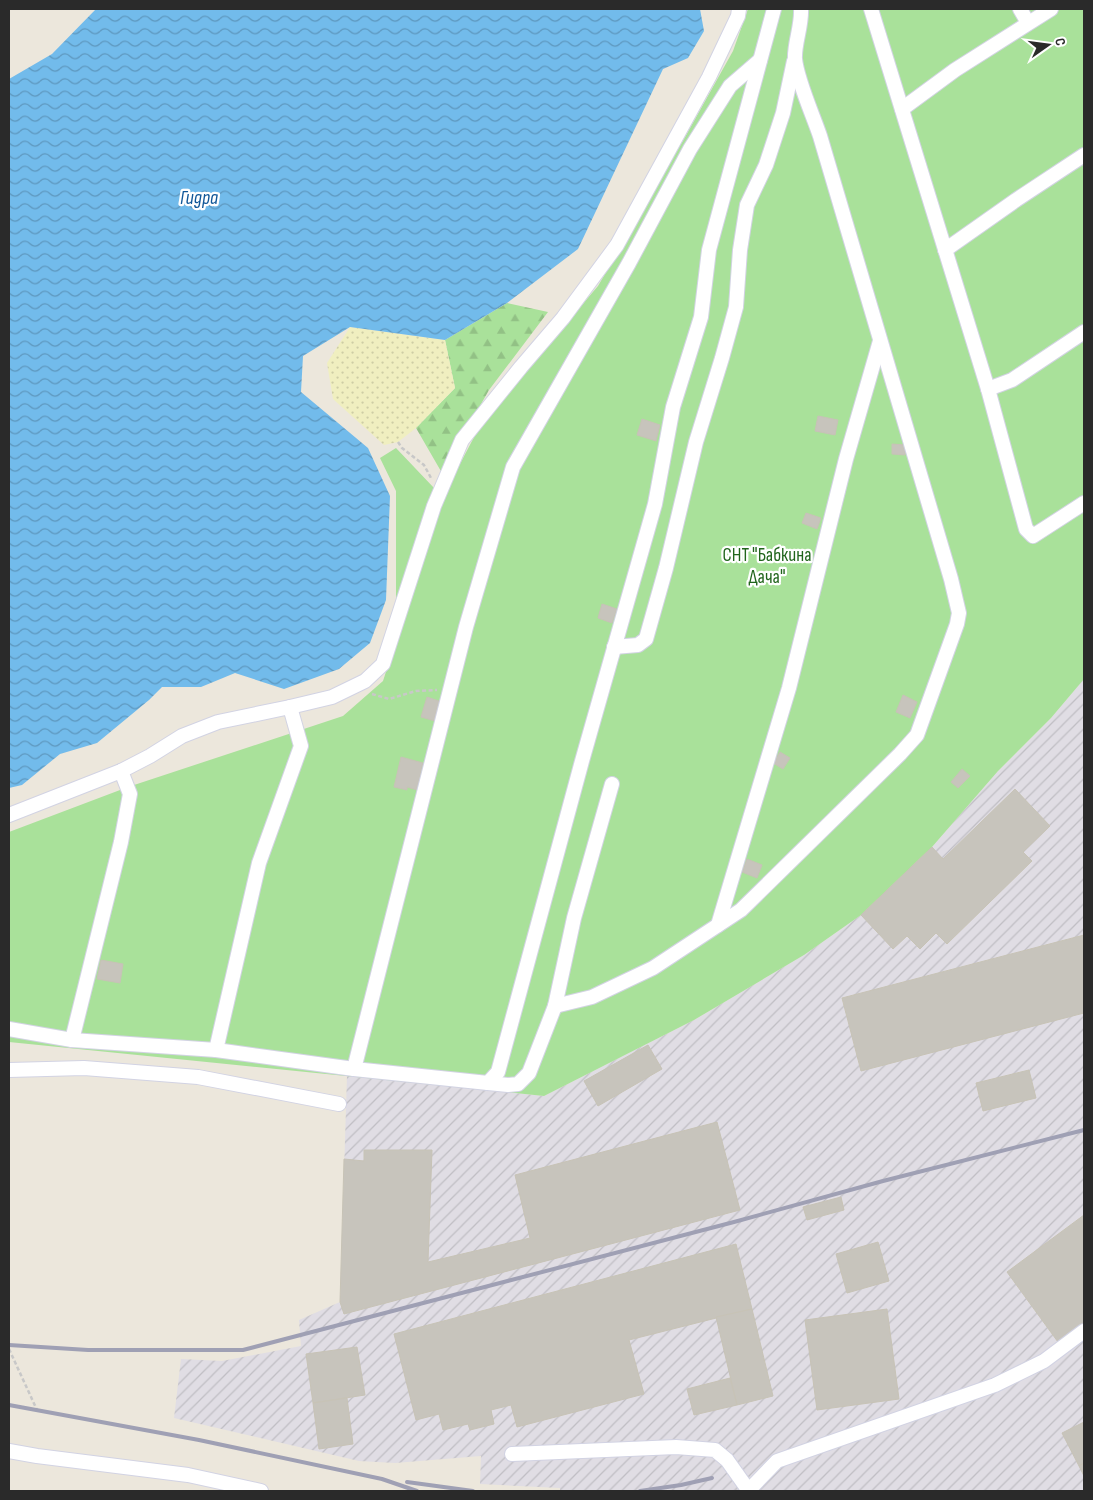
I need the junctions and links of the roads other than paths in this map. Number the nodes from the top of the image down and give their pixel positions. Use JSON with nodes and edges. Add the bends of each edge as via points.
{"nodes":[{"id":1,"x":739,"y":9,"type":"edge"},
{"id":2,"x":774,"y":9,"type":"edge"},
{"id":3,"x":800,"y":9,"type":"edge"},
{"id":4,"x":871,"y":9,"type":"edge"},
{"id":5,"x":1020,"y":9,"type":"edge"},
{"id":6,"x":1051,"y":9,"type":"edge"},
{"id":7,"x":1028,"y":23,"type":"junction"},
{"id":8,"x":795,"y":58,"type":"junction"},
{"id":9,"x":760,"y":60,"type":"junction"},
{"id":10,"x":902,"y":109,"type":"junction"},
{"id":11,"x":1084,"y":155,"type":"edge"},
{"id":12,"x":945,"y":250,"type":"junction"},
{"id":13,"x":1084,"y":332,"type":"edge"},
{"id":14,"x":880,"y":340,"type":"junction"},
{"id":15,"x":988,"y":389,"type":"junction"},
{"id":16,"x":1084,"y":503,"type":"edge"},
{"id":17,"x":614,"y":647,"type":"junction"},
{"id":18,"x":290,"y":707,"type":"junction"},
{"id":19,"x":121,"y":771,"type":"junction"},
{"id":20,"x":612,"y":784,"type":"dead end"},
{"id":21,"x":9,"y":815,"type":"edge"},
{"id":22,"x":718,"y":925,"type":"junction"},
{"id":23,"x":555,"y":1006,"type":"junction"},
{"id":24,"x":9,"y":1029,"type":"edge"},
{"id":25,"x":72,"y":1040,"type":"junction"},
{"id":26,"x":216,"y":1050,"type":"junction"},
{"id":27,"x":354,"y":1069,"type":"junction"},
{"id":28,"x":9,"y":1070,"type":"edge"},
{"id":29,"x":488,"y":1082,"type":"junction"},
{"id":30,"x":339,"y":1104,"type":"dead end"},
{"id":31,"x":1084,"y":1331,"type":"edge"},
{"id":32,"x":9,"y":1451,"type":"edge"},
{"id":33,"x":512,"y":1454,"type":"dead end"},
{"id":34,"x":261,"y":1491,"type":"edge"},
{"id":35,"x":749,"y":1491,"type":"edge"}],
"edges":[{"from":1,"to":18,"type":"street","via":[[709,77],[617,245],[563,318],[462,440],[434,506],[383,664],[365,682],[332,697]]},
{"from":2,"to":9,"type":"street"},
{"from":3,"to":8,"type":"street"},
{"from":4,"to":10,"type":"street"},
{"from":5,"to":7,"type":"street"},
{"from":6,"to":7,"type":"street"},
{"from":7,"to":10,"type":"street"},
{"from":8,"to":14,"type":"street"},
{"from":8,"to":17,"type":"street","via":[[783,113],[766,165],[747,205],[736,307],[696,442],[646,639],[638,645]]},
{"from":9,"to":17,"type":"street","via":[[709,250],[701,317],[673,408],[655,504]]},
{"from":9,"to":27,"type":"street","via":[[730,86],[690,149],[513,468],[466,627]]},
{"from":10,"to":12,"type":"street"},
{"from":11,"to":12,"type":"street"},
{"from":12,"to":15,"type":"street"},
{"from":13,"to":15,"type":"street","via":[[1012,380]]},
{"from":14,"to":22,"type":"street","via":[[846,459],[789,688]]},
{"from":14,"to":22,"type":"street","via":[[951,579],[959,614],[957,624],[917,735],[741,910]]},
{"from":15,"to":16,"type":"street","via":[[1026,529],[1033,536]]},
{"from":17,"to":29,"type":"street","via":[[498,1072]]},
{"from":18,"to":19,"type":"street","via":[[218,722],[182,736]]},
{"from":18,"to":26,"type":"street","via":[[301,746],[259,863]]},
{"from":19,"to":21,"type":"street"},
{"from":19,"to":25,"type":"street","via":[[130,794]]},
{"from":20,"to":23,"type":"street","via":[[574,918]]},
{"from":22,"to":23,"type":"street","via":[[653,968],[592,996]]},
{"from":23,"to":29,"type":"street","via":[[529,1073],[518,1084]]},
{"from":24,"to":25,"type":"street"},
{"from":25,"to":26,"type":"street"},
{"from":26,"to":27,"type":"street"},
{"from":27,"to":29,"type":"street"},
{"from":28,"to":30,"type":"street","via":[[84,1068],[198,1077]]},
{"from":31,"to":35,"type":"street","via":[[1044,1361],[995,1385],[777,1461]]},
{"from":32,"to":34,"type":"street","via":[[188,1475]]},
{"from":33,"to":35,"type":"street","via":[[676,1447],[715,1450],[727,1460]]}]}
